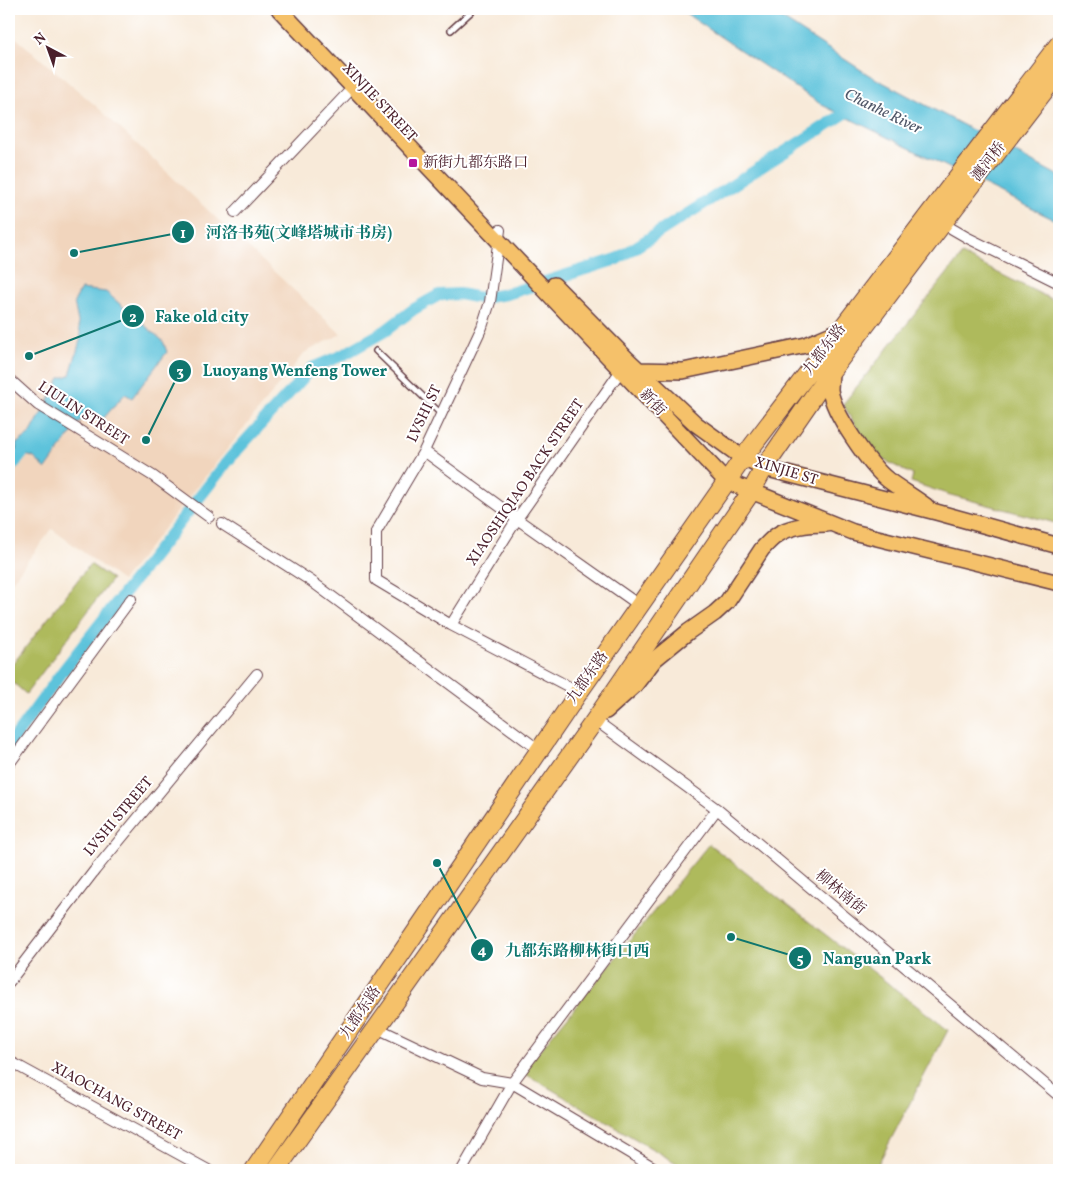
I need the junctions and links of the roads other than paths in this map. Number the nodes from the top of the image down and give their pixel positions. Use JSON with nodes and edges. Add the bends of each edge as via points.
{"nodes":[{"id":1,"x":278,"y":9,"type":"edge"},
{"id":2,"x":291,"y":9,"type":"edge"},
{"id":3,"x":474,"y":9,"type":"edge"},
{"id":4,"x":451,"y":30,"type":"dead end"},
{"id":5,"x":1059,"y":44,"type":"edge"},
{"id":6,"x":1059,"y":72,"type":"edge"},
{"id":7,"x":356,"y":84,"type":"junction"},
{"id":8,"x":1016,"y":114,"type":"junction"},
{"id":9,"x":947,"y":203,"type":"junction"},
{"id":10,"x":235,"y":212,"type":"dead end"},
{"id":11,"x":942,"y":223,"type":"junction"},
{"id":12,"x":499,"y":236,"type":"junction"},
{"id":13,"x":1059,"y":283,"type":"edge"},
{"id":14,"x":563,"y":302,"type":"joint"},
{"id":15,"x":841,"y":330,"type":"junction"},
{"id":16,"x":376,"y":351,"type":"dead end"},
{"id":17,"x":630,"y":367,"type":"junction"},
{"id":18,"x":831,"y":371,"type":"junction"},
{"id":19,"x":9,"y":378,"type":"edge"},
{"id":20,"x":441,"y":414,"type":"junction"},
{"id":21,"x":424,"y":451,"type":"junction"},
{"id":22,"x":743,"y":458,"type":"junction"},
{"id":23,"x":764,"y":468,"type":"junction"},
{"id":24,"x":726,"y":481,"type":"junction"},
{"id":25,"x":751,"y":492,"type":"junction"},
{"id":26,"x":936,"y":512,"type":"junction"},
{"id":27,"x":209,"y":517,"type":"dead end"},
{"id":28,"x":517,"y":519,"type":"junction"},
{"id":29,"x":222,"y":524,"type":"dead end"},
{"id":30,"x":832,"y":524,"type":"junction"},
{"id":31,"x":1059,"y":546,"type":"edge"},
{"id":32,"x":1059,"y":582,"type":"edge"},
{"id":33,"x":131,"y":599,"type":"dead end"},
{"id":34,"x":639,"y":605,"type":"junction"},
{"id":35,"x":451,"y":625,"type":"junction"},
{"id":36,"x":256,"y":674,"type":"dead end"},
{"id":37,"x":579,"y":692,"type":"junction"},
{"id":38,"x":595,"y":720,"type":"junction"},
{"id":39,"x":539,"y":750,"type":"junction"},
{"id":40,"x":9,"y":764,"type":"edge"},
{"id":41,"x":717,"y":809,"type":"junction"},
{"id":42,"x":9,"y":982,"type":"edge"},
{"id":43,"x":377,"y":1028,"type":"junction"},
{"id":44,"x":9,"y":1060,"type":"edge"},
{"id":45,"x":512,"y":1083,"type":"junction"},
{"id":46,"x":1059,"y":1096,"type":"edge"},
{"id":47,"x":208,"y":1170,"type":"edge"},
{"id":48,"x":254,"y":1170,"type":"edge"},
{"id":49,"x":276,"y":1170,"type":"edge"},
{"id":50,"x":462,"y":1170,"type":"edge"},
{"id":51,"x":658,"y":1170,"type":"edge"}],
"edges":[{"from":1,"to":7,"type":"main road"},
{"from":2,"to":7,"type":"main road","name":"XINJIE STREET"},
{"from":3,"to":4,"type":"lane"},
{"from":5,"to":8,"type":"highway"},
{"from":6,"to":8,"type":"highway"},
{"from":7,"to":10,"type":"street"},
{"from":7,"to":12,"type":"main road","name":"XINJIE STREET"},
{"from":8,"to":9,"type":"highway","name":"瀍河桥"},
{"from":9,"to":11,"type":"highway","name":"九都东路"},
{"from":9,"to":15,"type":"highway","name":"九都东路"},
{"from":11,"to":13,"type":"street"},
{"from":11,"to":18,"type":"highway","name":"九都东路"},
{"from":12,"to":14,"type":"main road","name":"XINJIE STREET"},
{"from":12,"to":20,"type":"street","name":"LVSHI ST","via":[[490,302],[482,327]]},
{"from":14,"to":17,"type":"main road","name":"XINJIE ST"},
{"from":15,"to":17,"type":"main road","via":[[806,345],[683,371]]},
{"from":15,"to":22,"type":"highway","name":"九都东路"},
{"from":16,"to":20,"type":"lane"},
{"from":17,"to":22,"type":"main road","name":"XINJIE ST","via":[[696,424]]},
{"from":17,"to":24,"type":"main road","name":"新街"},
{"from":17,"to":28,"type":"street","name":"XIAOSHIQIAO BACK STREET"},
{"from":18,"to":23,"type":"highway","name":"九都东路"},
{"from":18,"to":26,"type":"main road","via":[[830,391],[838,413],[863,452],[887,479]]},
{"from":19,"to":27,"type":"street","name":"LIULIN STREET","via":[[38,405],[153,476]]},
{"from":20,"to":21,"type":"street","name":"LVSHI ST"},
{"from":21,"to":28,"type":"street"},
{"from":21,"to":35,"type":"street","name":"LVSHI ST","via":[[376,532],[376,580]]},
{"from":22,"to":23,"type":"main road","name":"XINJIE ST"},
{"from":22,"to":24,"type":"highway","name":"九都东路"},
{"from":23,"to":25,"type":"highway","name":"九都东路"},
{"from":23,"to":26,"type":"main road","name":"XINJIE ST"},
{"from":24,"to":25,"type":"main road","name":"新街"},
{"from":24,"to":34,"type":"highway","name":"九都东路"},
{"from":25,"to":30,"type":"main road","name":"XINJIE ST"},
{"from":25,"to":38,"type":"highway","name":"九都东路"},
{"from":26,"to":31,"type":"main road","name":"XINJIE ST"},
{"from":28,"to":34,"type":"street"},
{"from":28,"to":35,"type":"street","name":"XIAOSHIQIAO BACK STREET"},
{"from":29,"to":39,"type":"street","via":[[311,581]]},
{"from":30,"to":32,"type":"main road","name":"XINJIE ST","via":[[853,532]]},
{"from":30,"to":38,"type":"main road","via":[[810,524],[778,534],[762,549],[721,609],[654,658],[635,685]]},
{"from":33,"to":40,"type":"street"},
{"from":34,"to":37,"type":"highway","name":"九都东路"},
{"from":35,"to":37,"type":"street"},
{"from":36,"to":42,"type":"street","name":"LVSHI STREET","via":[[94,870]]},
{"from":37,"to":39,"type":"highway","name":"九都东路"},
{"from":38,"to":41,"type":"street","name":"柳林南街"},
{"from":38,"to":43,"type":"highway","name":"九都东路"},
{"from":39,"to":48,"type":"highway","name":"九都东路"},
{"from":41,"to":45,"type":"street"},
{"from":41,"to":46,"type":"street","name":"柳林南街"},
{"from":43,"to":45,"type":"street","via":[[482,1078]]},
{"from":43,"to":49,"type":"highway","name":"九都东路"},
{"from":44,"to":47,"type":"street","name":"XIAOCHANG STREET"},
{"from":45,"to":50,"type":"street"},
{"from":45,"to":51,"type":"street"}]}
